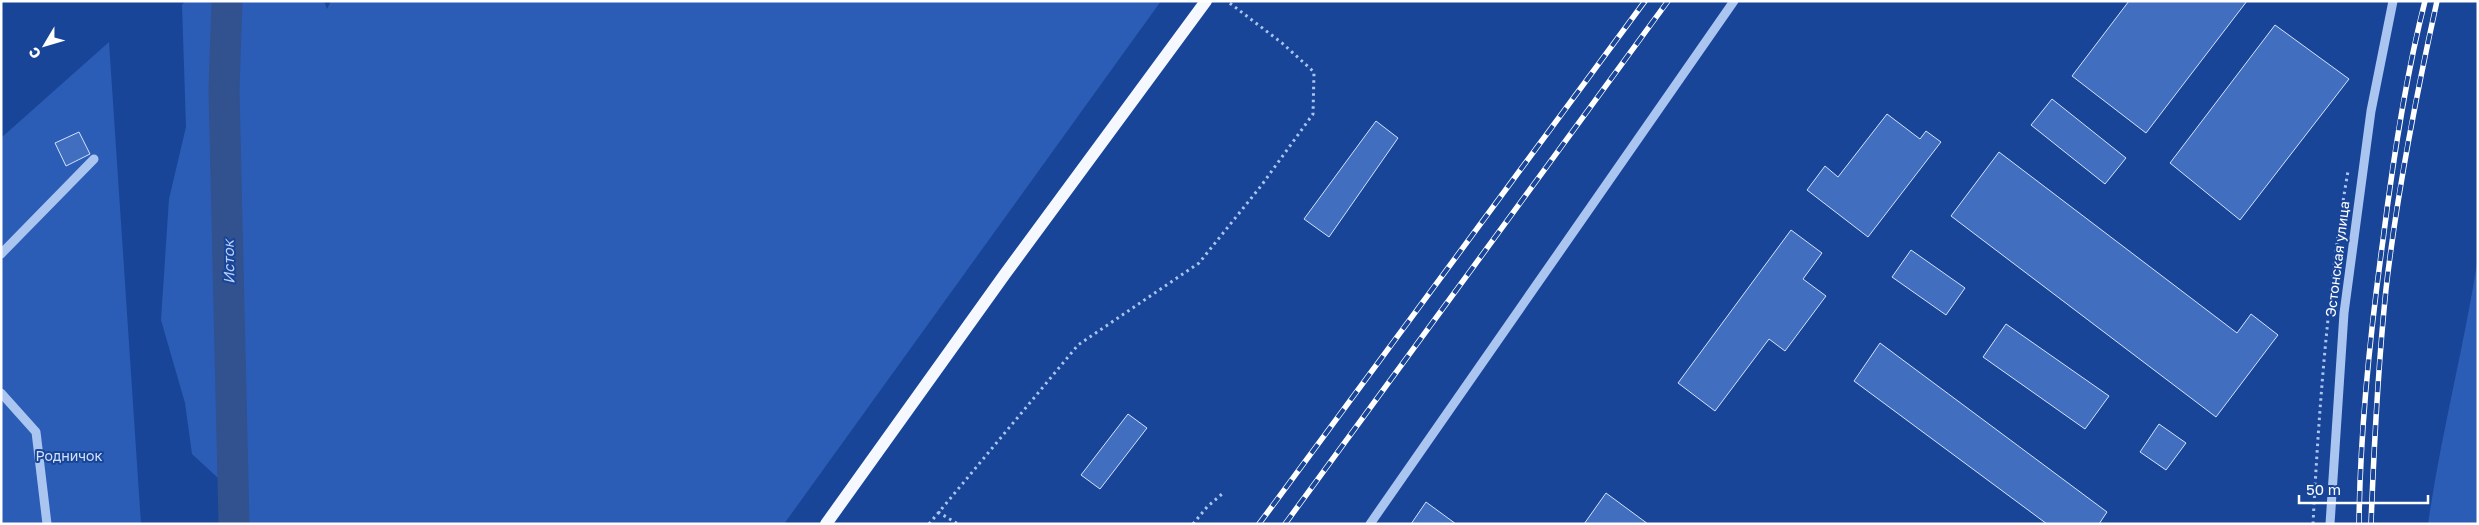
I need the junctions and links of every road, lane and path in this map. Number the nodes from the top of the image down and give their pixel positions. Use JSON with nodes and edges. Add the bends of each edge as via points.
{"nodes":[{"id":1,"x":1206,"y":1,"type":"edge"},
{"id":2,"x":1227,"y":1,"type":"edge"},
{"id":3,"x":1734,"y":1,"type":"edge"},
{"id":4,"x":2393,"y":1,"type":"edge"},
{"id":5,"x":94,"y":160,"type":"dead end"},
{"id":6,"x":1,"y":254,"type":"edge"},
{"id":7,"x":1,"y":393,"type":"edge"},
{"id":8,"x":1222,"y":494,"type":"dead end"},
{"id":9,"x":938,"y":512,"type":"junction"},
{"id":10,"x":46,"y":524,"type":"edge"},
{"id":11,"x":826,"y":524,"type":"edge"},
{"id":12,"x":929,"y":524,"type":"edge"},
{"id":13,"x":958,"y":524,"type":"edge"},
{"id":14,"x":1192,"y":524,"type":"edge"},
{"id":15,"x":1370,"y":524,"type":"edge"},
{"id":16,"x":2330,"y":524,"type":"edge"}],
"edges":[{"from":1,"to":11,"type":"main road"},
{"from":2,"to":9,"type":"path","via":[[1314,72],[1313,114],[1199,263],[1078,345]]},
{"from":3,"to":15,"type":"street"},
{"from":4,"to":16,"type":"street","name":"Эстонская улица","via":[[2371,111],[2344,313]]},
{"from":5,"to":6,"type":"street"},
{"from":7,"to":10,"type":"street","via":[[36,432]]},
{"from":8,"to":14,"type":"path"},
{"from":9,"to":12,"type":"path"},
{"from":9,"to":13,"type":"path"}]}
